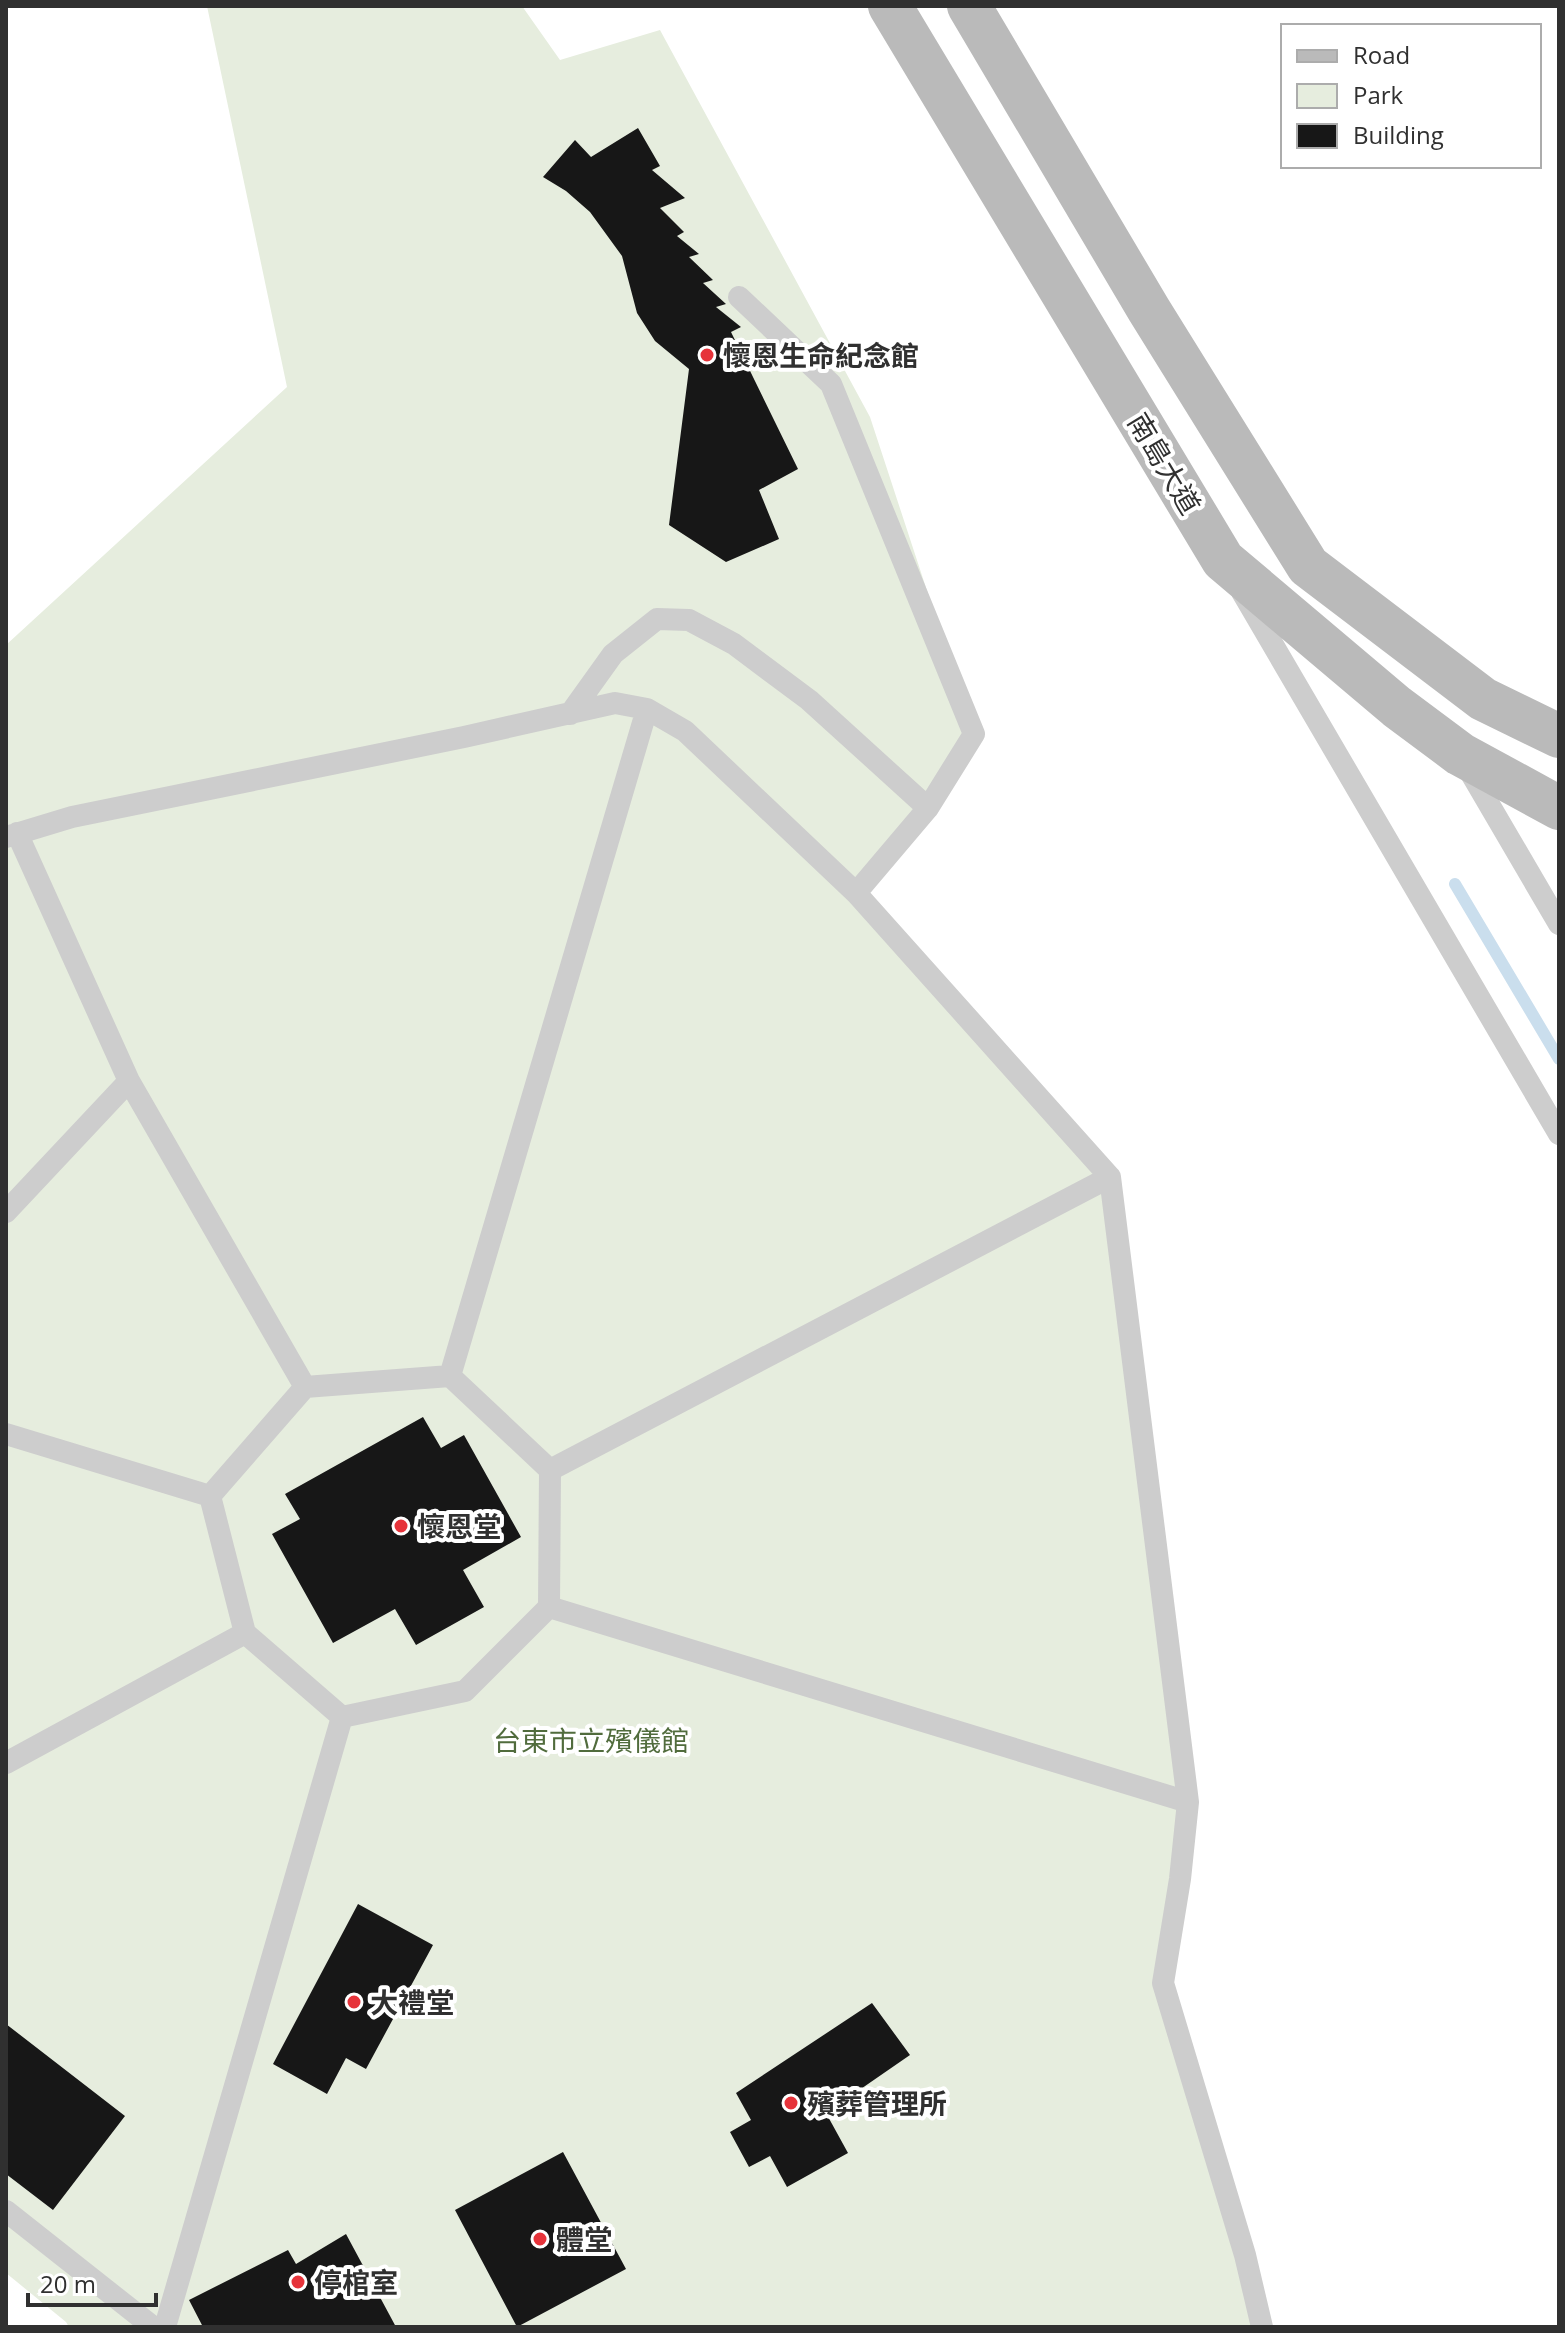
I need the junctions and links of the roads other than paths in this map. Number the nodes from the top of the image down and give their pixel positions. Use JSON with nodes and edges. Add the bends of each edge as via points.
{"nodes":[{"id":1,"x":890,"y":6,"type":"edge"},
{"id":2,"x":969,"y":6,"type":"edge"},
{"id":3,"x":739,"y":297,"type":"dead end"},
{"id":4,"x":1223,"y":560,"type":"junction"},
{"id":5,"x":647,"y":709,"type":"junction"},
{"id":6,"x":570,"y":714,"type":"junction"},
{"id":7,"x":1559,"y":736,"type":"edge"},
{"id":8,"x":1460,"y":754,"type":"junction"},
{"id":9,"x":928,"y":808,"type":"junction"},
{"id":10,"x":1559,"y":808,"type":"edge"},
{"id":11,"x":11,"y":835,"type":"edge"},
{"id":12,"x":856,"y":893,"type":"junction"},
{"id":13,"x":1559,"y":924,"type":"edge"},
{"id":14,"x":129,"y":1081,"type":"junction"},
{"id":15,"x":1559,"y":1134,"type":"edge"},
{"id":16,"x":1110,"y":1177,"type":"junction"},
{"id":17,"x":6,"y":1212,"type":"edge"},
{"id":18,"x":450,"y":1376,"type":"junction"},
{"id":19,"x":305,"y":1387,"type":"junction"},
{"id":20,"x":6,"y":1434,"type":"edge"},
{"id":21,"x":550,"y":1470,"type":"junction"},
{"id":22,"x":210,"y":1496,"type":"junction"},
{"id":23,"x":549,"y":1607,"type":"junction"},
{"id":24,"x":245,"y":1633,"type":"junction"},
{"id":25,"x":342,"y":1717,"type":"junction"},
{"id":26,"x":6,"y":1763,"type":"edge"},
{"id":27,"x":1188,"y":1802,"type":"junction"},
{"id":28,"x":6,"y":2211,"type":"edge"},
{"id":29,"x":153,"y":2327,"type":"edge"},
{"id":30,"x":165,"y":2327,"type":"edge"},
{"id":31,"x":1262,"y":2327,"type":"edge"}],
"edges":[{"from":1,"to":4,"type":"street","name":"南島大道"},
{"from":2,"to":7,"type":"street","via":[[1308,566],[1483,699]]},
{"from":3,"to":9,"type":"lane","via":[[831,384],[974,734]]},
{"from":4,"to":8,"type":"street","name":"南島大道"},
{"from":4,"to":15,"type":"lane"},
{"from":5,"to":6,"type":"lane","via":[[615,703]]},
{"from":5,"to":12,"type":"lane","via":[[685,731]]},
{"from":5,"to":18,"type":"lane"},
{"from":6,"to":9,"type":"lane","via":[[613,654],[657,619],[689,620],[734,644],[809,700]]},
{"from":6,"to":11,"type":"lane","via":[[72,817]]},
{"from":8,"to":10,"type":"street","name":"南島大道"},
{"from":8,"to":13,"type":"lane"},
{"from":9,"to":12,"type":"lane"},
{"from":11,"to":14,"type":"lane"},
{"from":12,"to":16,"type":"lane"},
{"from":14,"to":17,"type":"lane"},
{"from":14,"to":19,"type":"lane"},
{"from":16,"to":21,"type":"lane"},
{"from":16,"to":27,"type":"lane"},
{"from":18,"to":19,"type":"lane"},
{"from":18,"to":21,"type":"lane"},
{"from":19,"to":22,"type":"lane"},
{"from":20,"to":22,"type":"lane"},
{"from":21,"to":23,"type":"lane"},
{"from":22,"to":24,"type":"lane"},
{"from":23,"to":25,"type":"lane","via":[[465,1691]]},
{"from":23,"to":27,"type":"lane"},
{"from":24,"to":25,"type":"lane"},
{"from":24,"to":26,"type":"lane"},
{"from":25,"to":30,"type":"lane"},
{"from":27,"to":31,"type":"lane","via":[[1163,1983]]},
{"from":28,"to":29,"type":"lane"}]}
